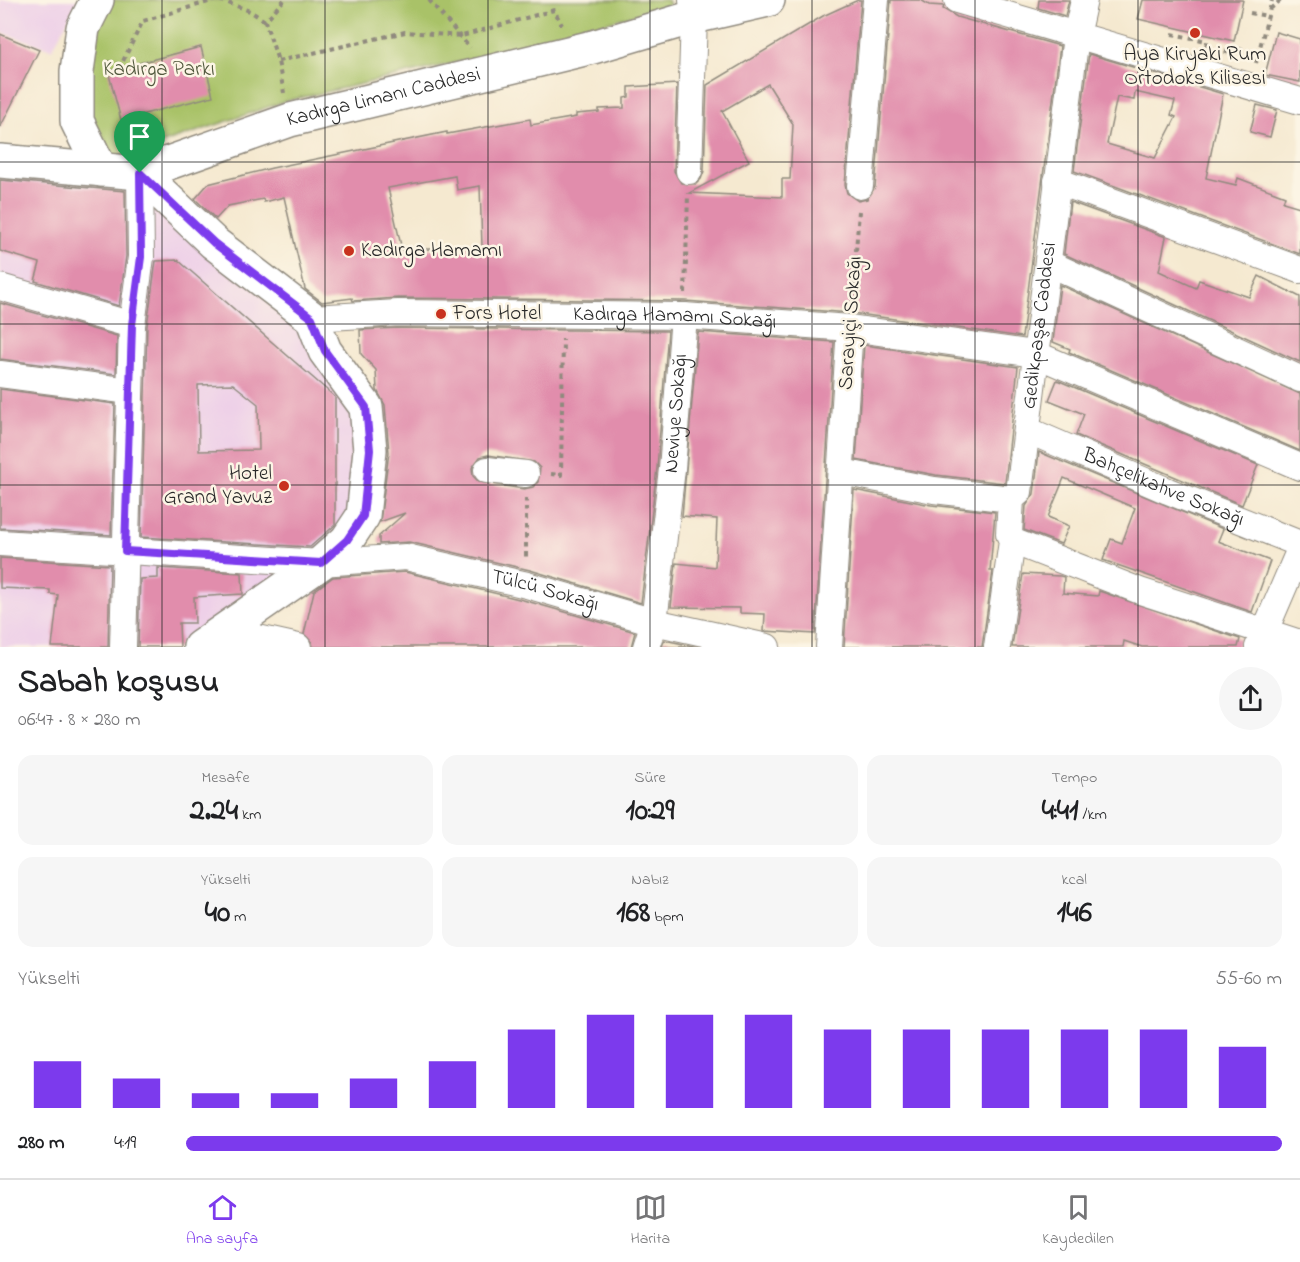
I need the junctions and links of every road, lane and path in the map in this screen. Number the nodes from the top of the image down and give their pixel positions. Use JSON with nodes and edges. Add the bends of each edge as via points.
{"nodes":[{"id":1,"x":97,"y":0,"type":"edge"},
{"id":2,"x":215,"y":0,"type":"edge"},
{"id":3,"x":220,"y":0,"type":"edge"},
{"id":4,"x":284,"y":0,"type":"edge"},
{"id":5,"x":429,"y":0,"type":"edge"},
{"id":6,"x":768,"y":0,"type":"edge"},
{"id":7,"x":876,"y":0,"type":"edge"},
{"id":8,"x":957,"y":0,"type":"edge"},
{"id":9,"x":1083,"y":0,"type":"edge"},
{"id":10,"x":1272,"y":0,"type":"edge"},
{"id":11,"x":1281,"y":0,"type":"edge"},
{"id":12,"x":693,"y":8,"type":"edge"},
{"id":13,"x":1270,"y":9,"type":"junction"},
{"id":14,"x":1250,"y":14,"type":"dead end"},
{"id":15,"x":1268,"y":16,"type":"junction"},
{"id":16,"x":265,"y":21,"type":"junction"},
{"id":17,"x":566,"y":32,"type":"dead end"},
{"id":18,"x":462,"y":36,"type":"junction"},
{"id":19,"x":1076,"y":36,"type":"junction"},
{"id":20,"x":79,"y":55,"type":"junction"},
{"id":21,"x":1257,"y":57,"type":"dead end"},
{"id":22,"x":278,"y":61,"type":"junction"},
{"id":23,"x":488,"y":73,"type":"junction"},
{"id":24,"x":1300,"y":101,"type":"edge"},
{"id":25,"x":290,"y":120,"type":"junction"},
{"id":26,"x":0,"y":161,"type":"edge"},
{"id":27,"x":102,"y":170,"type":"junction"},
{"id":28,"x":689,"y":171,"type":"joint"},
{"id":29,"x":140,"y":173,"type":"junction"},
{"id":30,"x":1057,"y":181,"type":"junction"},
{"id":31,"x":860,"y":186,"type":"joint"},
{"id":32,"x":1047,"y":263,"type":"junction"},
{"id":33,"x":1300,"y":270,"type":"edge"},
{"id":34,"x":0,"y":287,"type":"edge"},
{"id":35,"x":563,"y":315,"type":"junction"},
{"id":36,"x":684,"y":316,"type":"junction"},
{"id":37,"x":312,"y":318,"type":"junction"},
{"id":38,"x":132,"y":325,"type":"junction"},
{"id":39,"x":850,"y":328,"type":"junction"},
{"id":40,"x":1035,"y":354,"type":"junction"},
{"id":41,"x":0,"y":374,"type":"edge"},
{"id":42,"x":1300,"y":379,"type":"edge"},
{"id":43,"x":130,"y":392,"type":"junction"},
{"id":44,"x":1027,"y":430,"type":"junction"},
{"id":45,"x":1300,"y":467,"type":"edge"},
{"id":46,"x":488,"y":470,"type":"dead end"},
{"id":47,"x":842,"y":472,"type":"junction"},
{"id":48,"x":526,"y":474,"type":"junction"},
{"id":49,"x":1011,"y":500,"type":"junction"},
{"id":50,"x":1012,"y":541,"type":"junction"},
{"id":51,"x":0,"y":543,"type":"edge"},
{"id":52,"x":1300,"y":544,"type":"edge"},
{"id":53,"x":1300,"y":549,"type":"edge"},
{"id":54,"x":125,"y":551,"type":"junction"},
{"id":55,"x":321,"y":563,"type":"junction"},
{"id":56,"x":526,"y":585,"type":"junction"},
{"id":57,"x":654,"y":622,"type":"junction"},
{"id":58,"x":1262,"y":639,"type":"edge"},
{"id":59,"x":218,"y":642,"type":"edge"},
{"id":60,"x":1300,"y":643,"type":"edge"},
{"id":61,"x":123,"y":647,"type":"edge"},
{"id":62,"x":298,"y":647,"type":"edge"},
{"id":63,"x":646,"y":647,"type":"edge"},
{"id":64,"x":767,"y":647,"type":"edge"},
{"id":65,"x":829,"y":647,"type":"edge"},
{"id":66,"x":997,"y":647,"type":"edge"}],
"edges":[{"from":1,"to":20,"type":"main road","via":[[83,28]]},
{"from":2,"to":20,"type":"path","via":[[143,21],[121,65]]},
{"from":3,"to":16,"type":"path"},
{"from":4,"to":16,"type":"path"},
{"from":5,"to":18,"type":"path"},
{"from":6,"to":12,"type":"main road","name":"Kadırga Limanı Caddesi"},
{"from":7,"to":31,"type":"street"},
{"from":8,"to":19,"type":"street"},
{"from":9,"to":19,"type":"street","name":"Gedikpaşa Caddesi"},
{"from":10,"to":13,"type":"path"},
{"from":11,"to":13,"type":"path"},
{"from":12,"to":23,"type":"main road","name":"Kadırga Limanı Caddesi","via":[[593,47]]},
{"from":12,"to":28,"type":"street"},
{"from":13,"to":15,"type":"path"},
{"from":14,"to":15,"type":"path"},
{"from":15,"to":21,"type":"path"},
{"from":16,"to":22,"type":"path"},
{"from":17,"to":18,"type":"path","via":[[554,10]]},
{"from":18,"to":22,"type":"path","via":[[405,33]]},
{"from":18,"to":23,"type":"path"},
{"from":19,"to":24,"type":"street"},
{"from":19,"to":30,"type":"street","name":"Gedikpaşa Caddesi"},
{"from":20,"to":27,"type":"main road","via":[[76,121]]},
{"from":22,"to":25,"type":"path"},
{"from":23,"to":25,"type":"main road","name":"Kadırga Limanı Caddesi"},
{"from":25,"to":29,"type":"main road","name":"Kadırga Limanı Caddesi"},
{"from":26,"to":27,"type":"main road","name":"Kadırga Limanı Caddesi"},
{"from":27,"to":29,"type":"main road","name":"Kadırga Limanı Caddesi"},
{"from":28,"to":36,"type":"path"},
{"from":29,"to":37,"type":"main road","via":[[214,243]]},
{"from":29,"to":38,"type":"street","via":[[141,257]]},
{"from":30,"to":32,"type":"street","name":"Gedikpaşa Caddesi"},
{"from":30,"to":33,"type":"street"},
{"from":31,"to":39,"type":"path","name":"Sarayiçi Sokağı"},
{"from":32,"to":40,"type":"street","name":"Gedikpaşa Caddesi"},
{"from":32,"to":42,"type":"street"},
{"from":34,"to":38,"type":"street"},
{"from":35,"to":36,"type":"street","name":"Kadırga Hamamı Sokağı"},
{"from":35,"to":37,"type":"street","name":"Kadırga Hamamı Sokağı","via":[[398,313]]},
{"from":35,"to":48,"type":"path","via":[[561,475]]},
{"from":36,"to":39,"type":"street","name":"Kadırga Hamamı Sokağı"},
{"from":36,"to":57,"type":"street","name":"Neviye Sokağı"},
{"from":37,"to":55,"type":"main road","via":[[325,351],[366,407],[370,450],[363,516],[347,540]]},
{"from":38,"to":43,"type":"street"},
{"from":39,"to":40,"type":"street","name":"Kadırga Hamamı Sokağı"},
{"from":39,"to":47,"type":"street","name":"Sarayiçi Sokağı"},
{"from":40,"to":44,"type":"street","name":"Gedikpaşa Caddesi"},
{"from":40,"to":45,"type":"street","name":"Kadırga Hamamı Sokağı"},
{"from":41,"to":43,"type":"street"},
{"from":43,"to":54,"type":"street"},
{"from":44,"to":49,"type":"street","name":"Gedikpaşa Caddesi","via":[[1019,492]]},
{"from":44,"to":52,"type":"street","name":"Bahçelikahve Sokağı"},
{"from":46,"to":48,"type":"street"},
{"from":47,"to":49,"type":"street"},
{"from":47,"to":65,"type":"street","name":"Sarayiçi Sokağı"},
{"from":48,"to":56,"type":"path"},
{"from":49,"to":50,"type":"street","name":"Gedikpaşa Caddesi"},
{"from":50,"to":58,"type":"street"},
{"from":50,"to":66,"type":"street","name":"Gedikpaşa Caddesi"},
{"from":51,"to":54,"type":"street","name":"Tülcü Sokağı"},
{"from":53,"to":58,"type":"street"},
{"from":54,"to":55,"type":"street","name":"Tülcü Sokağı"},
{"from":54,"to":61,"type":"street"},
{"from":55,"to":56,"type":"street","name":"Tülcü Sokağı","via":[[406,557]]},
{"from":55,"to":59,"type":"main road"},
{"from":56,"to":57,"type":"street","name":"Tülcü Sokağı"},
{"from":57,"to":63,"type":"street","name":"Neviye Sokağı"},
{"from":57,"to":64,"type":"street","name":"Tülcü Sokağı"},
{"from":58,"to":60,"type":"street"},
{"from":59,"to":62,"type":"street"}]}
